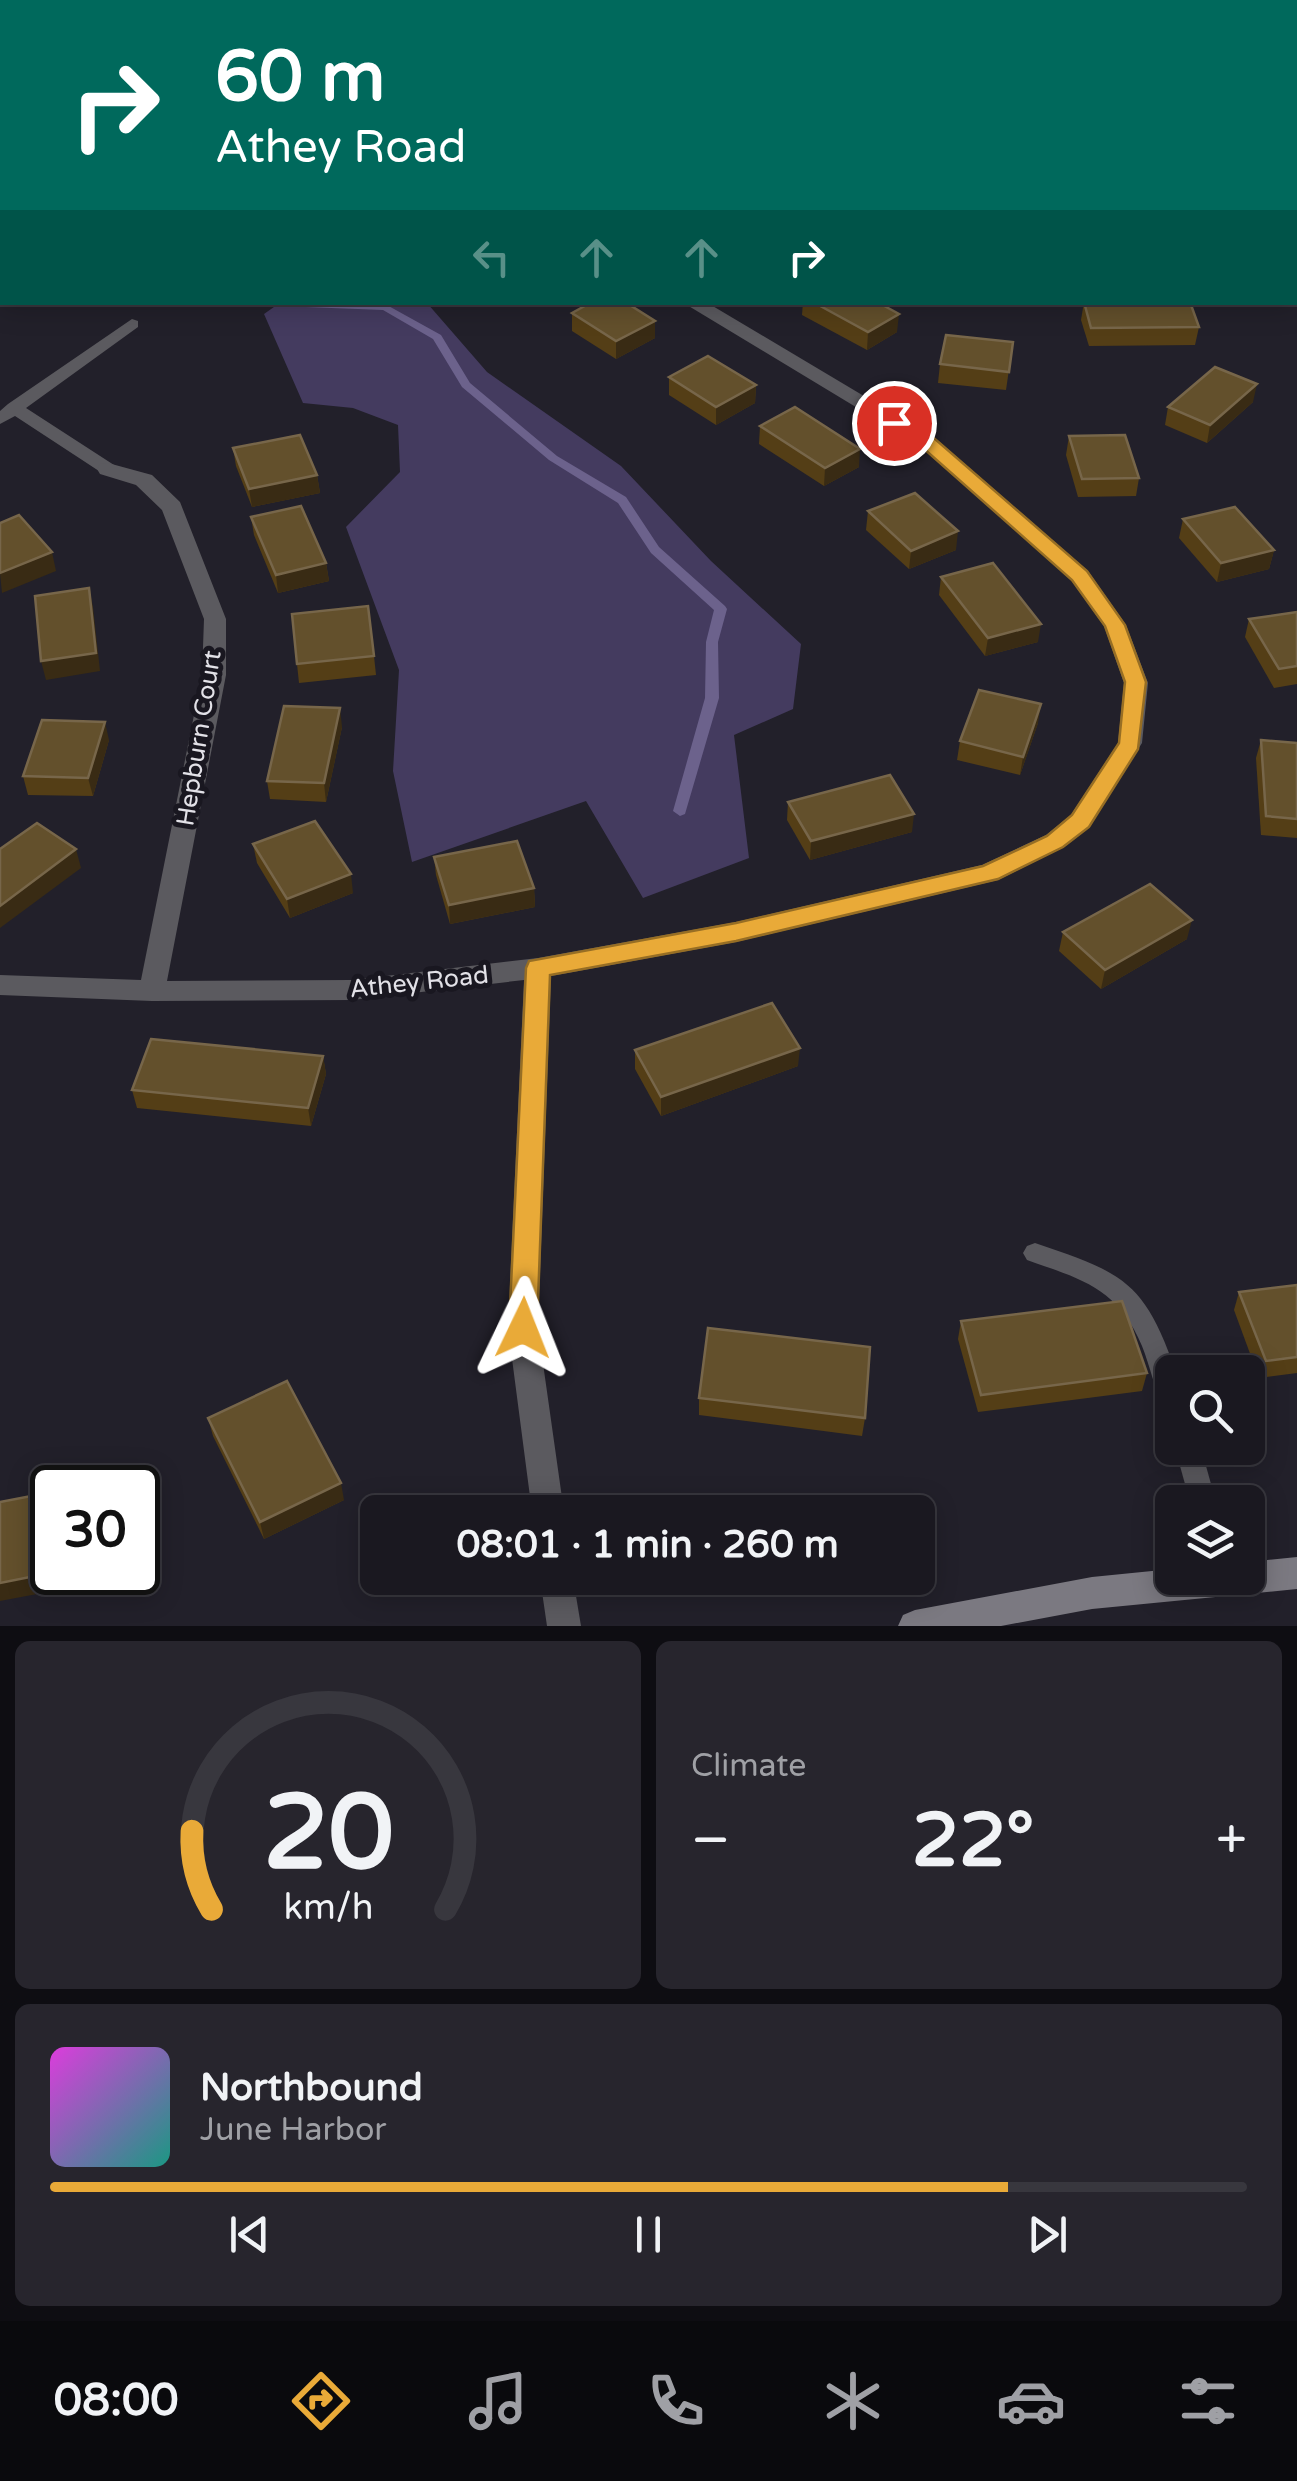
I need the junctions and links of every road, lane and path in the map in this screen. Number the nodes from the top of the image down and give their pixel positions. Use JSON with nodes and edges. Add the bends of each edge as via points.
{"nodes":[{"id":1,"x":696,"y":305,"type":"edge"},
{"id":2,"x":132,"y":324,"type":"dead end"},
{"id":3,"x":7,"y":414,"type":"edge"},
{"id":4,"x":108,"y":469,"type":"joint"},
{"id":5,"x":538,"y":968,"type":"junction"},
{"id":6,"x":0,"y":985,"type":"edge"},
{"id":7,"x":152,"y":991,"type":"junction"},
{"id":8,"x":1035,"y":1253,"type":"dead end"},
{"id":9,"x":1156,"y":1355,"type":"edge"},
{"id":10,"x":546,"y":1495,"type":"edge"},
{"id":11,"x":1297,"y":1573,"type":"edge"},
{"id":12,"x":1265,"y":1576,"type":"edge"},
{"id":13,"x":1155,"y":1587,"type":"edge"},
{"id":14,"x":559,"y":1595,"type":"edge"},
{"id":15,"x":564,"y":1626,"type":"edge"},
{"id":16,"x":914,"y":1626,"type":"edge"}],
"edges":[{"from":1,"to":5,"type":"street","name":"Athey Road","via":[[928,443],[1080,576],[1115,625],[1136,682],[1130,743],[1080,821],[1055,842],[989,873],[736,932]]},
{"from":2,"to":3,"type":"lane"},
{"from":3,"to":4,"type":"lane"},
{"from":4,"to":7,"type":"street","name":"Hepburn Court","via":[[144,480],[172,507],[215,619],[214,675]]},
{"from":5,"to":7,"type":"street","name":"Athey Road","via":[[352,990]]},
{"from":5,"to":10,"type":"street","via":[[523,1328]]},
{"from":6,"to":7,"type":"street","name":"Athey Road"},
{"from":8,"to":9,"type":"lane","via":[[1096,1274],[1120,1290],[1141,1316]]},
{"from":11,"to":12,"type":"main road"},
{"from":13,"to":16,"type":"main road"},
{"from":14,"to":15,"type":"street"}]}
